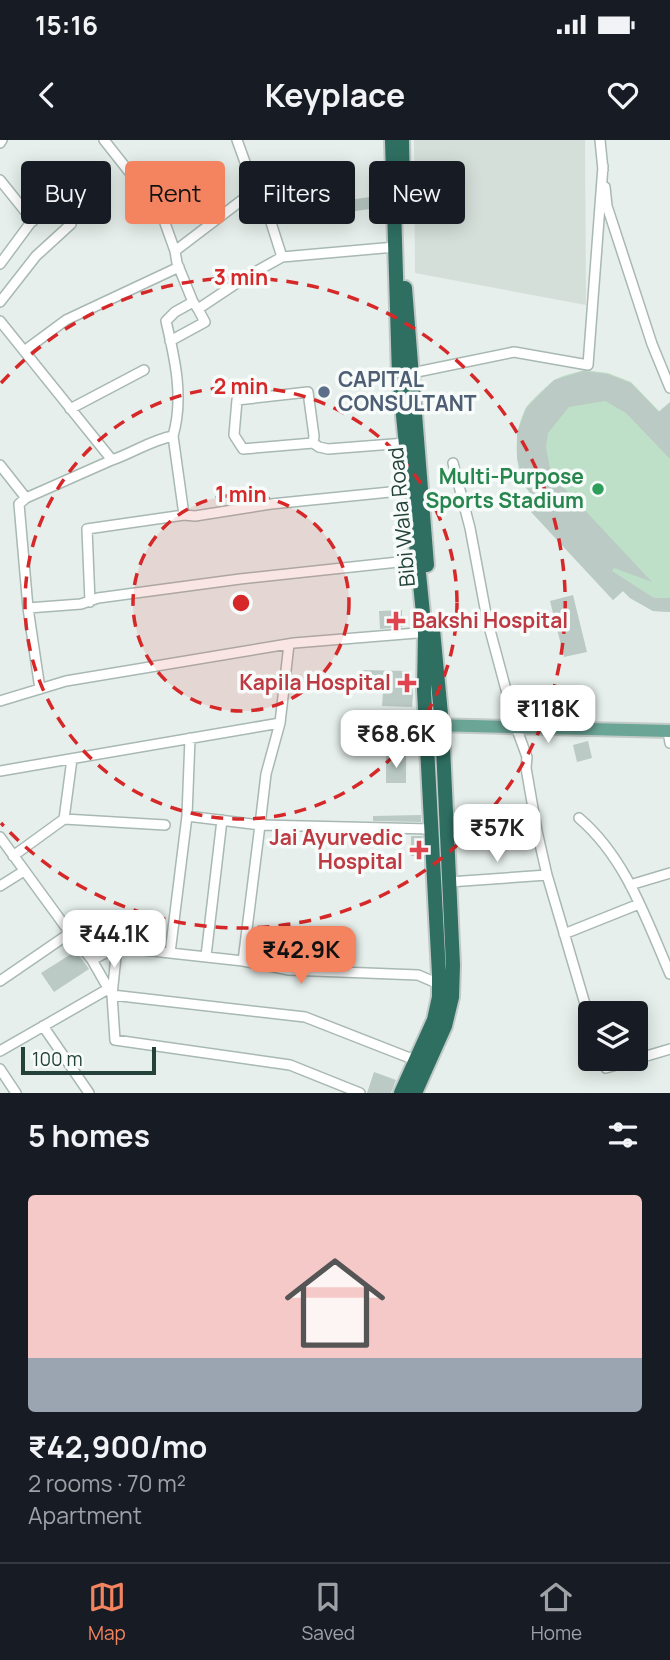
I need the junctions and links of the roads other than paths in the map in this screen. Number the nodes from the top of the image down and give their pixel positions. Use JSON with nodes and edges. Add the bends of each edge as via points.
{"nodes":[{"id":1,"x":104,"y":140,"type":"edge"},
{"id":2,"x":237,"y":140,"type":"edge"},
{"id":3,"x":392,"y":140,"type":"edge"},
{"id":4,"x":402,"y":140,"type":"edge"},
{"id":5,"x":600,"y":140,"type":"edge"},
{"id":6,"x":244,"y":161,"type":"edge"},
{"id":7,"x":603,"y":166,"type":"junction"},
{"id":8,"x":0,"y":180,"type":"edge"},
{"id":9,"x":239,"y":202,"type":"edge"},
{"id":10,"x":21,"y":206,"type":"edge"},
{"id":11,"x":31,"y":224,"type":"edge"},
{"id":12,"x":71,"y":224,"type":"edge"},
{"id":13,"x":272,"y":224,"type":"edge"},
{"id":14,"x":395,"y":247,"type":"junction"},
{"id":15,"x":175,"y":251,"type":"junction"},
{"id":16,"x":282,"y":257,"type":"junction"},
{"id":17,"x":0,"y":264,"type":"edge"},
{"id":18,"x":179,"y":267,"type":"junction"},
{"id":19,"x":0,"y":302,"type":"edge"},
{"id":20,"x":195,"y":305,"type":"junction"},
{"id":21,"x":0,"y":321,"type":"edge"},
{"id":22,"x":170,"y":341,"type":"junction"},
{"id":23,"x":24,"y":351,"type":"junction"},
{"id":24,"x":144,"y":369,"type":"dead end"},
{"id":25,"x":405,"y":374,"type":"junction"},
{"id":26,"x":670,"y":388,"type":"edge"},
{"id":27,"x":70,"y":409,"type":"junction"},
{"id":28,"x":173,"y":436,"type":"junction"},
{"id":29,"x":313,"y":443,"type":"junction"},
{"id":30,"x":406,"y":443,"type":"junction"},
{"id":31,"x":112,"y":460,"type":"junction"},
{"id":32,"x":453,"y":463,"type":"dead end"},
{"id":33,"x":0,"y":464,"type":"edge"},
{"id":34,"x":410,"y":490,"type":"junction"},
{"id":35,"x":26,"y":498,"type":"junction"},
{"id":36,"x":184,"y":515,"type":"junction"},
{"id":37,"x":417,"y":559,"type":"junction"},
{"id":38,"x":90,"y":602,"type":"junction"},
{"id":39,"x":28,"y":608,"type":"junction"},
{"id":40,"x":429,"y":632,"type":"junction"},
{"id":41,"x":289,"y":644,"type":"junction"},
{"id":42,"x":40,"y":689,"type":"junction"},
{"id":43,"x":0,"y":701,"type":"edge"},
{"id":44,"x":280,"y":723,"type":"junction"},
{"id":45,"x":426,"y":725,"type":"junction"},
{"id":46,"x":442,"y":725,"type":"junction"},
{"id":47,"x":516,"y":727,"type":"junction"},
{"id":48,"x":669,"y":735,"type":"edge"},
{"id":49,"x":190,"y":738,"type":"junction"},
{"id":50,"x":72,"y":759,"type":"junction"},
{"id":51,"x":0,"y":771,"type":"edge"},
{"id":52,"x":187,"y":816,"type":"junction"},
{"id":53,"x":579,"y":818,"type":"dead end"},
{"id":54,"x":64,"y":819,"type":"junction"},
{"id":55,"x":222,"y":820,"type":"junction"},
{"id":56,"x":165,"y":825,"type":"dead end"},
{"id":57,"x":260,"y":825,"type":"junction"},
{"id":58,"x":431,"y":829,"type":"junction"},
{"id":59,"x":0,"y":837,"type":"edge"},
{"id":60,"x":13,"y":856,"type":"junction"},
{"id":61,"x":24,"y":871,"type":"junction"},
{"id":62,"x":670,"y":873,"type":"edge"},
{"id":63,"x":547,"y":875,"type":"junction"},
{"id":64,"x":449,"y":882,"type":"junction"},
{"id":65,"x":630,"y":885,"type":"junction"},
{"id":66,"x":0,"y":886,"type":"edge"},
{"id":67,"x":639,"y":904,"type":"junction"},
{"id":68,"x":71,"y":933,"type":"junction"},
{"id":69,"x":564,"y":933,"type":"junction"},
{"id":70,"x":117,"y":947,"type":"junction"},
{"id":71,"x":170,"y":953,"type":"junction"},
{"id":72,"x":206,"y":956,"type":"junction"},
{"id":73,"x":92,"y":960,"type":"junction"},
{"id":74,"x":243,"y":961,"type":"junction"},
{"id":75,"x":670,"y":974,"type":"edge"},
{"id":76,"x":0,"y":981,"type":"edge"},
{"id":77,"x":439,"y":984,"type":"junction"},
{"id":78,"x":110,"y":992,"type":"junction"},
{"id":79,"x":584,"y":1001,"type":"edge"},
{"id":80,"x":43,"y":1027,"type":"junction"},
{"id":81,"x":670,"y":1049,"type":"edge"},
{"id":82,"x":0,"y":1052,"type":"edge"},
{"id":83,"x":648,"y":1056,"type":"edge"},
{"id":84,"x":422,"y":1063,"type":"junction"},
{"id":85,"x":0,"y":1069,"type":"edge"},
{"id":86,"x":16,"y":1093,"type":"edge"},
{"id":87,"x":89,"y":1093,"type":"edge"},
{"id":88,"x":360,"y":1093,"type":"edge"},
{"id":89,"x":401,"y":1093,"type":"edge"},
{"id":90,"x":415,"y":1093,"type":"edge"}],
"edges":[{"from":1,"to":15,"type":"street","via":[[160,212]]},
{"from":2,"to":6,"type":"street"},
{"from":3,"to":14,"type":"highway"},
{"from":4,"to":25,"type":"highway","name":"Bibi Wala Road"},
{"from":5,"to":7,"type":"street"},
{"from":7,"to":25,"type":"street","via":[[588,365],[514,352]]},
{"from":7,"to":26,"type":"street","via":[[607,206]]},
{"from":8,"to":10,"type":"street"},
{"from":9,"to":15,"type":"street"},
{"from":11,"to":17,"type":"street"},
{"from":12,"to":19,"type":"street","via":[[36,256]]},
{"from":13,"to":16,"type":"street"},
{"from":14,"to":16,"type":"street"},
{"from":14,"to":25,"type":"highway"},
{"from":15,"to":18,"type":"street"},
{"from":16,"to":20,"type":"street"},
{"from":18,"to":20,"type":"street"},
{"from":18,"to":23,"type":"street","via":[[66,320]]},
{"from":20,"to":22,"type":"street","via":[[175,312],[166,321]]},
{"from":20,"to":22,"type":"street","via":[[205,322]]},
{"from":21,"to":23,"type":"street"},
{"from":22,"to":28,"type":"street","via":[[178,383]]},
{"from":23,"to":27,"type":"street"},
{"from":24,"to":27,"type":"street"},
{"from":25,"to":30,"type":"highway"},
{"from":25,"to":40,"type":"highway","name":"Bibi Wala Road"},
{"from":27,"to":31,"type":"street"},
{"from":28,"to":31,"type":"street"},
{"from":28,"to":36,"type":"street"},
{"from":29,"to":29,"type":"street","via":[[243,449],[234,435],[237,400],[308,392]]},
{"from":29,"to":30,"type":"street","via":[[328,449]]},
{"from":30,"to":34,"type":"highway"},
{"from":31,"to":35,"type":"street"},
{"from":32,"to":47,"type":"street"},
{"from":33,"to":35,"type":"street"},
{"from":34,"to":36,"type":"street"},
{"from":34,"to":37,"type":"highway"},
{"from":35,"to":39,"type":"street","via":[[19,504]]},
{"from":36,"to":38,"type":"street","via":[[87,529]]},
{"from":37,"to":38,"type":"street"},
{"from":37,"to":40,"type":"highway"},
{"from":38,"to":39,"type":"street"},
{"from":39,"to":42,"type":"street"},
{"from":40,"to":41,"type":"street"},
{"from":40,"to":45,"type":"highway"},
{"from":40,"to":46,"type":"highway","name":"Bibi Wala Road"},
{"from":41,"to":42,"type":"street"},
{"from":41,"to":44,"type":"street"},
{"from":42,"to":43,"type":"street"},
{"from":44,"to":49,"type":"street"},
{"from":44,"to":57,"type":"street","via":[[266,775]]},
{"from":45,"to":46,"type":"main road"},
{"from":45,"to":58,"type":"highway"},
{"from":46,"to":47,"type":"main road"},
{"from":46,"to":64,"type":"highway","name":"Bibi Wala Road"},
{"from":47,"to":48,"type":"main road"},
{"from":47,"to":63,"type":"street","via":[[527,757]]},
{"from":49,"to":50,"type":"street"},
{"from":49,"to":52,"type":"street"},
{"from":50,"to":51,"type":"street"},
{"from":50,"to":54,"type":"street"},
{"from":52,"to":55,"type":"street"},
{"from":52,"to":71,"type":"street"},
{"from":53,"to":65,"type":"street","via":[[612,855]]},
{"from":54,"to":56,"type":"street"},
{"from":54,"to":60,"type":"street"},
{"from":55,"to":57,"type":"street"},
{"from":55,"to":72,"type":"street"},
{"from":57,"to":58,"type":"street"},
{"from":57,"to":74,"type":"street"},
{"from":58,"to":77,"type":"highway"},
{"from":59,"to":60,"type":"street"},
{"from":60,"to":61,"type":"street"},
{"from":61,"to":66,"type":"street"},
{"from":61,"to":68,"type":"street"},
{"from":62,"to":65,"type":"street"},
{"from":63,"to":64,"type":"street"},
{"from":63,"to":69,"type":"street"},
{"from":64,"to":84,"type":"highway","name":"Bibi Wala Road","via":[[452,997],[445,1026]]},
{"from":65,"to":67,"type":"street"},
{"from":67,"to":69,"type":"street"},
{"from":67,"to":75,"type":"street"},
{"from":68,"to":73,"type":"street"},
{"from":68,"to":76,"type":"street"},
{"from":69,"to":79,"type":"street"},
{"from":70,"to":71,"type":"street"},
{"from":70,"to":73,"type":"street"},
{"from":70,"to":78,"type":"street"},
{"from":71,"to":72,"type":"street"},
{"from":72,"to":74,"type":"street"},
{"from":73,"to":78,"type":"street"},
{"from":74,"to":77,"type":"street","via":[[289,970],[418,975]]},
{"from":77,"to":84,"type":"highway"},
{"from":78,"to":80,"type":"street"},
{"from":78,"to":84,"type":"street","via":[[305,1017]]},
{"from":78,"to":88,"type":"street","via":[[115,1040],[290,1065]]},
{"from":80,"to":82,"type":"street"},
{"from":80,"to":87,"type":"street"},
{"from":81,"to":83,"type":"street"},
{"from":84,"to":89,"type":"highway"},
{"from":84,"to":90,"type":"highway","name":"Bibi Wala Road"},
{"from":85,"to":86,"type":"street"}]}
